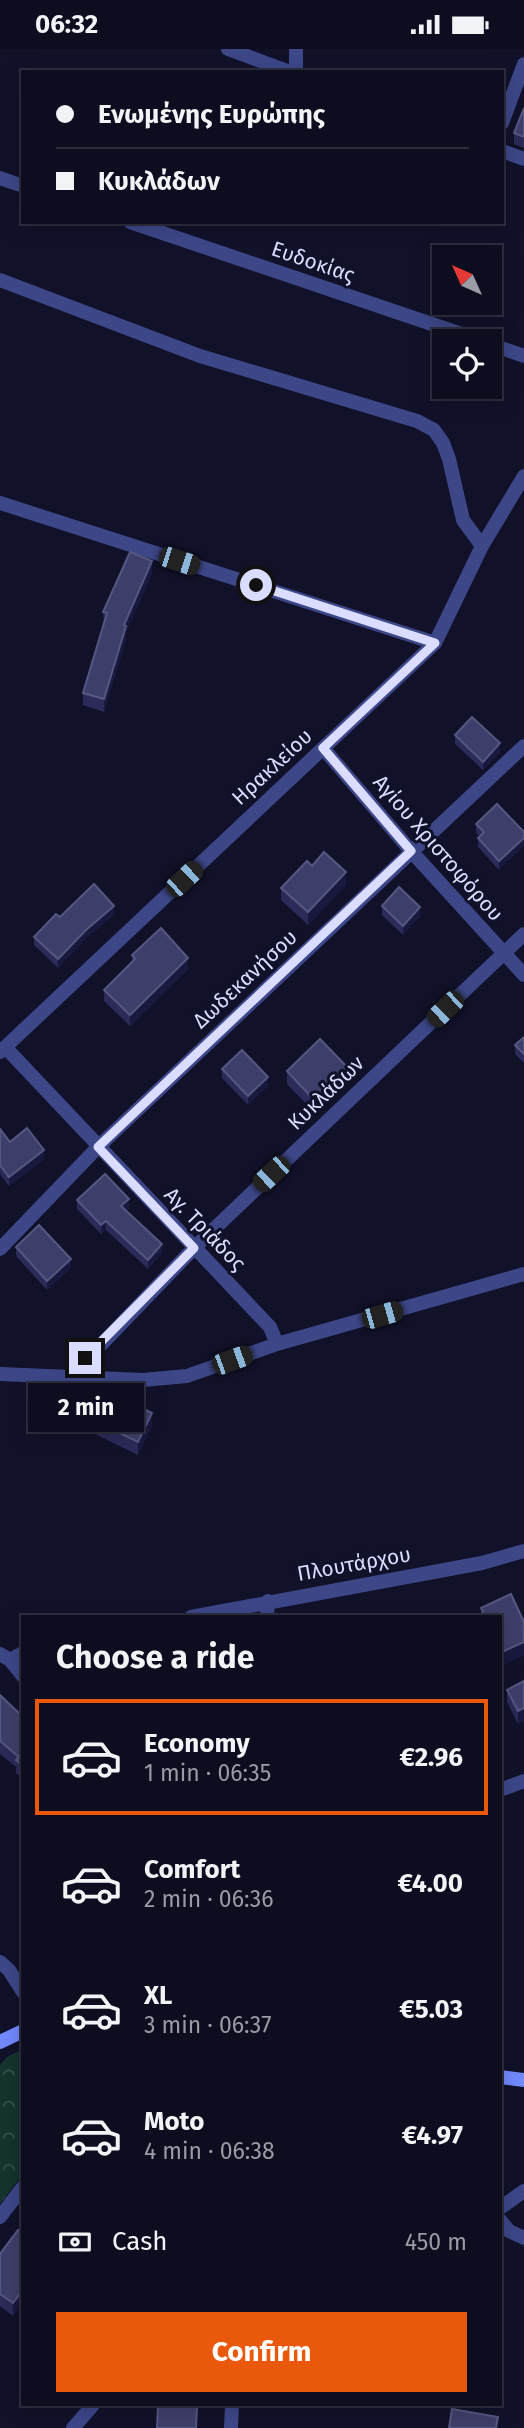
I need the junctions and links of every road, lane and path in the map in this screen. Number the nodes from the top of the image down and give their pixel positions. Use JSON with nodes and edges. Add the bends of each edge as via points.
{"nodes":[{"id":1,"x":228,"y":49,"type":"edge"},
{"id":2,"x":296,"y":49,"type":"edge"},
{"id":3,"x":524,"y":64,"type":"edge"},
{"id":4,"x":285,"y":70,"type":"edge"},
{"id":5,"x":296,"y":70,"type":"edge"},
{"id":6,"x":504,"y":118,"type":"edge"},
{"id":7,"x":504,"y":152,"type":"edge"},
{"id":8,"x":524,"y":159,"type":"edge"},
{"id":9,"x":0,"y":178,"type":"edge"},
{"id":10,"x":21,"y":185,"type":"edge"},
{"id":11,"x":136,"y":224,"type":"edge"},
{"id":12,"x":0,"y":280,"type":"edge"},
{"id":13,"x":447,"y":329,"type":"edge"},
{"id":14,"x":502,"y":348,"type":"edge"},
{"id":15,"x":524,"y":356,"type":"edge"},
{"id":16,"x":524,"y":475,"type":"edge"},
{"id":17,"x":0,"y":503,"type":"edge"},
{"id":18,"x":482,"y":546,"type":"junction"},
{"id":19,"x":435,"y":643,"type":"junction"},
{"id":20,"x":524,"y":746,"type":"edge"},
{"id":21,"x":323,"y":748,"type":"junction"},
{"id":22,"x":411,"y":851,"type":"junction"},
{"id":23,"x":524,"y":934,"type":"edge"},
{"id":24,"x":503,"y":954,"type":"junction"},
{"id":25,"x":524,"y":975,"type":"edge"},
{"id":26,"x":3,"y":1050,"type":"edge"},
{"id":27,"x":98,"y":1147,"type":"junction"},
{"id":28,"x":194,"y":1248,"type":"junction"},
{"id":29,"x":0,"y":1249,"type":"edge"},
{"id":30,"x":524,"y":1274,"type":"edge"},
{"id":31,"x":277,"y":1344,"type":"junction"},
{"id":32,"x":0,"y":1374,"type":"edge"},
{"id":33,"x":71,"y":1376,"type":"junction"},
{"id":34,"x":524,"y":1551,"type":"edge"},
{"id":35,"x":268,"y":1601,"type":"junction"},
{"id":36,"x":201,"y":1615,"type":"edge"},
{"id":37,"x":267,"y":1615,"type":"edge"},
{"id":38,"x":11,"y":1656,"type":"edge"},
{"id":39,"x":21,"y":1673,"type":"edge"},
{"id":40,"x":524,"y":1781,"type":"edge"},
{"id":41,"x":502,"y":1789,"type":"edge"},
{"id":42,"x":0,"y":1962,"type":"edge"},
{"id":43,"x":21,"y":1989,"type":"edge"},
{"id":44,"x":21,"y":2032,"type":"edge"},
{"id":45,"x":0,"y":2042,"type":"edge"},
{"id":46,"x":502,"y":2077,"type":"edge"},
{"id":47,"x":524,"y":2080,"type":"edge"},
{"id":48,"x":21,"y":2190,"type":"edge"},
{"id":49,"x":524,"y":2191,"type":"edge"},
{"id":50,"x":502,"y":2208,"type":"edge"},
{"id":51,"x":0,"y":2217,"type":"edge"},
{"id":52,"x":502,"y":2222,"type":"edge"},
{"id":53,"x":524,"y":2238,"type":"edge"},
{"id":54,"x":92,"y":2406,"type":"edge"},
{"id":55,"x":232,"y":2406,"type":"edge"},
{"id":56,"x":73,"y":2428,"type":"edge"},
{"id":57,"x":231,"y":2428,"type":"edge"}],
"edges":[{"from":1,"to":4,"type":"street"},
{"from":2,"to":5,"type":"street"},
{"from":3,"to":6,"type":"street"},
{"from":7,"to":8,"type":"street"},
{"from":9,"to":10,"type":"street"},
{"from":11,"to":13,"type":"street","name":"Ευδοκίας"},
{"from":12,"to":18,"type":"street","via":[[200,356],[434,430],[449,459],[463,520]]},
{"from":14,"to":15,"type":"street"},
{"from":16,"to":18,"type":"street","name":"Ηρακλείου"},
{"from":17,"to":19,"type":"street"},
{"from":18,"to":19,"type":"street","name":"Ηρακλείου"},
{"from":19,"to":21,"type":"street","name":"Ηρακλείου"},
{"from":20,"to":22,"type":"street","name":"Δωδεκανήσου"},
{"from":21,"to":22,"type":"street","name":"Αγίου Χριστοφόρου"},
{"from":21,"to":26,"type":"street","name":"Ηρακλείου"},
{"from":22,"to":24,"type":"street","name":"Αγίου Χριστοφόρου"},
{"from":22,"to":27,"type":"street","name":"Δωδεκανήσου"},
{"from":23,"to":24,"type":"street","name":"Κυκλάδων"},
{"from":24,"to":25,"type":"street","name":"Αγίου Χριστοφόρου"},
{"from":24,"to":28,"type":"street","name":"Κυκλάδων"},
{"from":26,"to":27,"type":"street","name":"Αγ. Τριάδος"},
{"from":27,"to":28,"type":"street","name":"Αγ. Τριάδος"},
{"from":27,"to":29,"type":"street","name":"Δωδεκανήσου"},
{"from":28,"to":31,"type":"street","name":"Αγ. Τριάδος","via":[[270,1327]]},
{"from":28,"to":33,"type":"street","name":"Κυκλάδων"},
{"from":30,"to":31,"type":"street"},
{"from":31,"to":33,"type":"street","via":[[187,1376],[143,1380]]},
{"from":32,"to":33,"type":"street"},
{"from":34,"to":35,"type":"street","name":"Πλουτάρχου","via":[[482,1563]]},
{"from":35,"to":36,"type":"street","name":"Πλουτάρχου"},
{"from":35,"to":37,"type":"street"},
{"from":38,"to":39,"type":"street"},
{"from":40,"to":41,"type":"street"},
{"from":42,"to":43,"type":"street"},
{"from":44,"to":45,"type":"street"},
{"from":46,"to":47,"type":"street"},
{"from":48,"to":51,"type":"street"},
{"from":49,"to":50,"type":"street"},
{"from":52,"to":53,"type":"street"},
{"from":54,"to":56,"type":"street"},
{"from":55,"to":57,"type":"street"}]}
